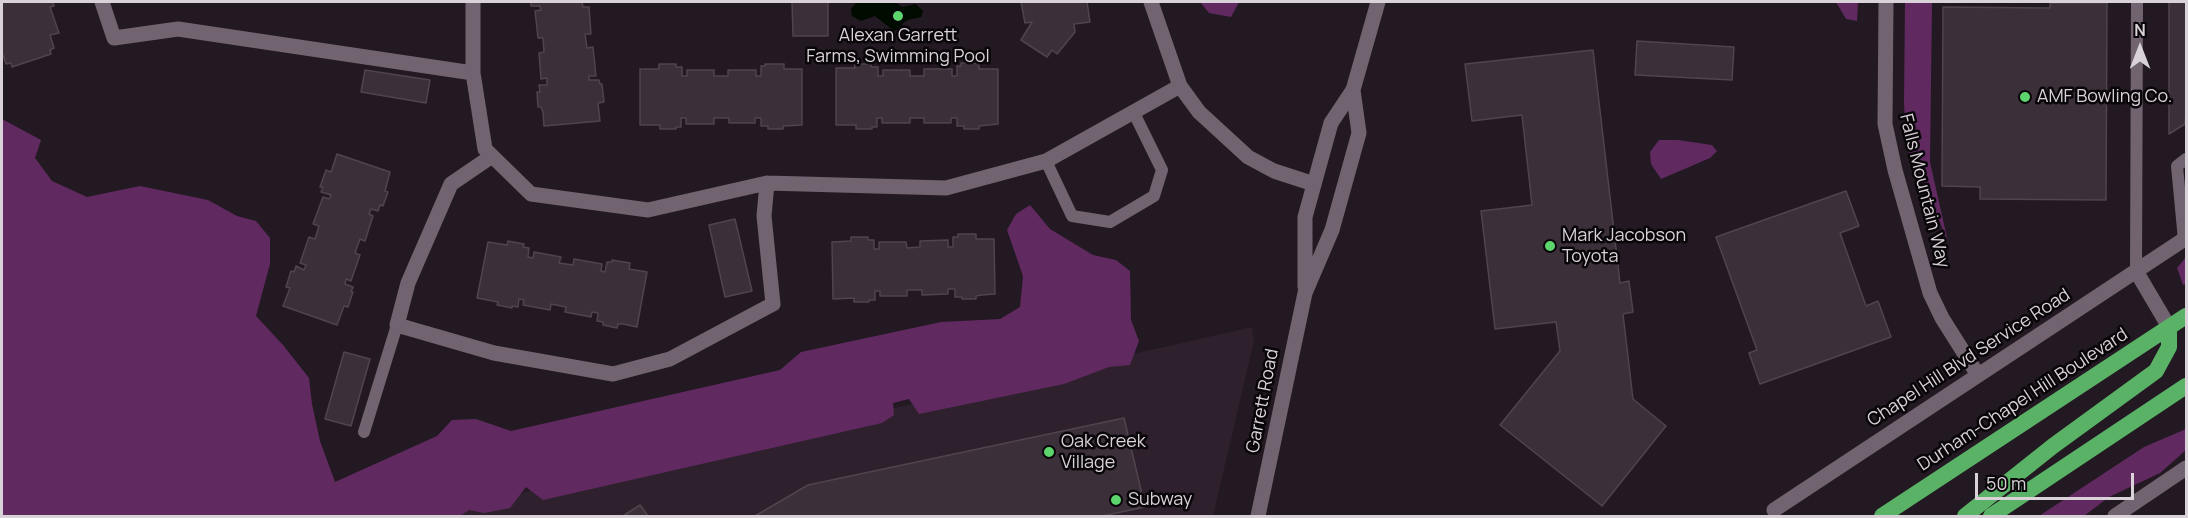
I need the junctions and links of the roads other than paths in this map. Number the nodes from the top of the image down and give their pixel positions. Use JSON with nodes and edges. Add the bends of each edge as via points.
{"nodes":[{"id":1,"x":102,"y":2,"type":"edge"},
{"id":2,"x":473,"y":2,"type":"edge"},
{"id":3,"x":1151,"y":2,"type":"edge"},
{"id":4,"x":1378,"y":2,"type":"edge"},
{"id":5,"x":1886,"y":2,"type":"edge"},
{"id":6,"x":2137,"y":2,"type":"edge"},
{"id":7,"x":473,"y":73,"type":"junction"},
{"id":8,"x":1180,"y":86,"type":"junction"},
{"id":9,"x":1353,"y":90,"type":"junction"},
{"id":10,"x":1133,"y":111,"type":"junction"},
{"id":11,"x":492,"y":156,"type":"junction"},
{"id":12,"x":2187,"y":159,"type":"edge"},
{"id":13,"x":1046,"y":161,"type":"junction"},
{"id":14,"x":768,"y":183,"type":"junction"},
{"id":15,"x":1314,"y":184,"type":"junction"},
{"id":16,"x":2185,"y":239,"type":"edge"},
{"id":17,"x":2136,"y":271,"type":"junction"},
{"id":18,"x":1305,"y":293,"type":"junction"},
{"id":19,"x":2187,"y":315,"type":"edge"},
{"id":20,"x":397,"y":325,"type":"junction"},
{"id":21,"x":2169,"y":327,"type":"junction"},
{"id":22,"x":1978,"y":375,"type":"junction"},
{"id":23,"x":2187,"y":386,"type":"edge"},
{"id":24,"x":364,"y":432,"type":"dead end"},
{"id":25,"x":2187,"y":468,"type":"edge"},
{"id":26,"x":1774,"y":510,"type":"dead end"},
{"id":27,"x":1258,"y":516,"type":"edge"},
{"id":28,"x":1882,"y":516,"type":"edge"},
{"id":29,"x":1965,"y":516,"type":"edge"},
{"id":30,"x":1991,"y":516,"type":"edge"},
{"id":31,"x":2115,"y":516,"type":"edge"}],
"edges":[{"from":1,"to":7,"type":"street","via":[[114,38],[178,29]]},
{"from":2,"to":7,"type":"street"},
{"from":3,"to":8,"type":"street"},
{"from":4,"to":9,"type":"street","name":"Garrett Road"},
{"from":5,"to":22,"type":"street","name":"Falls Mountain Way","via":[[1885,124],[1895,170],[1930,293]]},
{"from":6,"to":17,"type":"lane"},
{"from":7,"to":11,"type":"street","via":[[485,149]]},
{"from":8,"to":10,"type":"street"},
{"from":8,"to":15,"type":"street","via":[[1199,112],[1248,156],[1274,171]]},
{"from":9,"to":15,"type":"street","name":"Garrett Road","via":[[1331,123]]},
{"from":9,"to":18,"type":"street","name":"Garrett Road","via":[[1359,133],[1332,230]]},
{"from":10,"to":13,"type":"street"},
{"from":10,"to":13,"type":"lane","via":[[1162,170],[1154,196],[1110,222],[1072,216]]},
{"from":11,"to":14,"type":"street","via":[[531,194],[648,210]]},
{"from":11,"to":20,"type":"street","via":[[451,184],[408,283]]},
{"from":12,"to":16,"type":"lane","via":[[2176,166]]},
{"from":13,"to":14,"type":"street","via":[[946,188]]},
{"from":14,"to":20,"type":"street","via":[[764,216],[773,304],[670,359],[613,374],[494,353]]},
{"from":15,"to":18,"type":"street","name":"Garrett Road","via":[[1305,217]]},
{"from":16,"to":17,"type":"street","name":"Chapel Hill Blvd Service Road"},
{"from":17,"to":21,"type":"street"},
{"from":17,"to":22,"type":"street","name":"Chapel Hill Blvd Service Road"},
{"from":18,"to":27,"type":"street","name":"Garrett Road"},
{"from":19,"to":21,"type":"highway","name":"Durham-Chapel Hill Boulevard"},
{"from":20,"to":24,"type":"lane"},
{"from":21,"to":28,"type":"highway","name":"Durham-Chapel Hill Boulevard"},
{"from":21,"to":29,"type":"highway","via":[[2169,347],[2156,370]]},
{"from":22,"to":26,"type":"street","name":"Chapel Hill Blvd Service Road"},
{"from":23,"to":30,"type":"highway"},
{"from":25,"to":31,"type":"street"}]}
